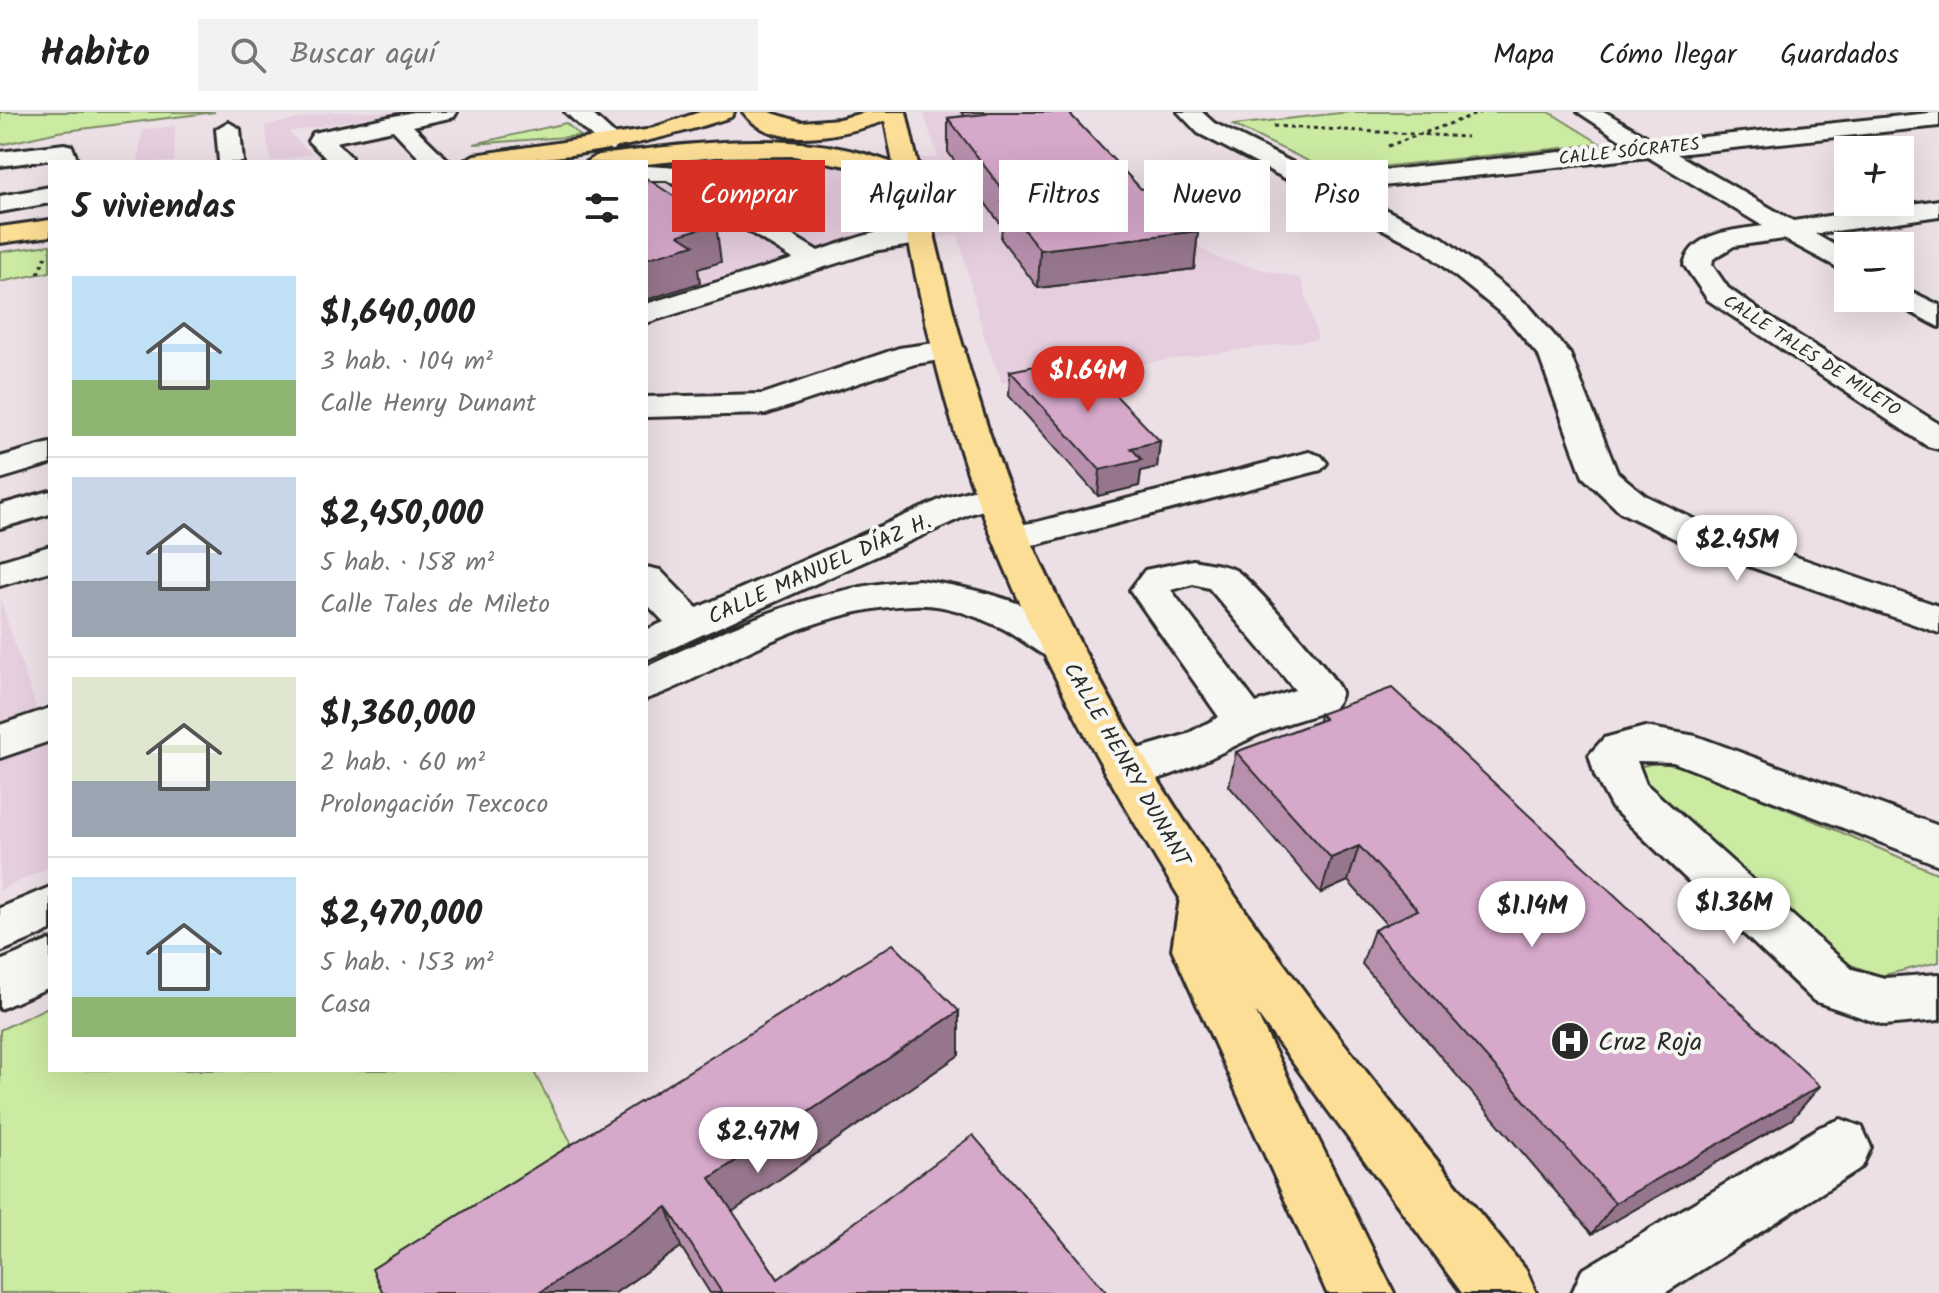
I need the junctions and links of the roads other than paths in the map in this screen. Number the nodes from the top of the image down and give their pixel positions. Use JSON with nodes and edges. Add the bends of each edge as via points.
{"nodes":[{"id":1,"x":446,"y":112,"type":"edge"},
{"id":2,"x":576,"y":112,"type":"edge"},
{"id":3,"x":723,"y":112,"type":"edge"},
{"id":4,"x":754,"y":112,"type":"edge"},
{"id":5,"x":889,"y":112,"type":"edge"},
{"id":6,"x":895,"y":112,"type":"edge"},
{"id":7,"x":1589,"y":112,"type":"edge"},
{"id":8,"x":1200,"y":116,"type":"edge"},
{"id":9,"x":1939,"y":119,"type":"edge"},
{"id":10,"x":228,"y":129,"type":"dead end"},
{"id":11,"x":405,"y":130,"type":"junction"},
{"id":12,"x":1650,"y":148,"type":"junction"},
{"id":13,"x":605,"y":152,"type":"edge"},
{"id":14,"x":0,"y":159,"type":"edge"},
{"id":15,"x":66,"y":160,"type":"edge"},
{"id":16,"x":231,"y":160,"type":"edge"},
{"id":17,"x":323,"y":160,"type":"edge"},
{"id":18,"x":436,"y":160,"type":"edge"},
{"id":19,"x":500,"y":160,"type":"edge"},
{"id":20,"x":862,"y":160,"type":"edge"},
{"id":21,"x":905,"y":160,"type":"edge"},
{"id":22,"x":1286,"y":166,"type":"edge"},
{"id":23,"x":648,"y":173,"type":"edge"},
{"id":24,"x":1388,"y":177,"type":"edge"},
{"id":25,"x":48,"y":195,"type":"edge"},
{"id":26,"x":0,"y":204,"type":"edge"},
{"id":27,"x":1939,"y":208,"type":"edge"},
{"id":28,"x":1388,"y":221,"type":"edge"},
{"id":29,"x":48,"y":228,"type":"edge"},
{"id":30,"x":1786,"y":228,"type":"junction"},
{"id":31,"x":921,"y":232,"type":"edge"},
{"id":32,"x":0,"y":235,"type":"edge"},
{"id":33,"x":922,"y":236,"type":"junction"},
{"id":34,"x":1834,"y":257,"type":"edge"},
{"id":35,"x":814,"y":260,"type":"junction"},
{"id":36,"x":1914,"y":303,"type":"edge"},
{"id":37,"x":648,"y":313,"type":"edge"},
{"id":38,"x":1939,"y":318,"type":"edge"},
{"id":39,"x":949,"y":350,"type":"junction"},
{"id":40,"x":648,"y":407,"type":"edge"},
{"id":41,"x":1939,"y":439,"type":"edge"},
{"id":42,"x":48,"y":454,"type":"edge"},
{"id":43,"x":1309,"y":463,"type":"dead end"},
{"id":44,"x":0,"y":468,"type":"edge"},
{"id":45,"x":994,"y":495,"type":"junction"},
{"id":46,"x":48,"y":503,"type":"edge"},
{"id":47,"x":0,"y":517,"type":"edge"},
{"id":48,"x":1012,"y":536,"type":"junction"},
{"id":49,"x":48,"y":559,"type":"edge"},
{"id":50,"x":0,"y":574,"type":"edge"},
{"id":51,"x":648,"y":581,"type":"edge"},
{"id":52,"x":1939,"y":620,"type":"edge"},
{"id":53,"x":691,"y":626,"type":"junction"},
{"id":54,"x":648,"y":645,"type":"edge"},
{"id":55,"x":1062,"y":649,"type":"junction"},
{"id":56,"x":648,"y":683,"type":"edge"},
{"id":57,"x":1246,"y":722,"type":"dead end"},
{"id":58,"x":48,"y":725,"type":"edge"},
{"id":59,"x":0,"y":742,"type":"edge"},
{"id":60,"x":1126,"y":769,"type":"junction"},
{"id":61,"x":1939,"y":846,"type":"edge"},
{"id":62,"x":1206,"y":897,"type":"junction"},
{"id":63,"x":48,"y":909,"type":"edge"},
{"id":64,"x":0,"y":931,"type":"edge"},
{"id":65,"x":48,"y":963,"type":"edge"},
{"id":66,"x":0,"y":986,"type":"edge"},
{"id":67,"x":1939,"y":997,"type":"edge"},
{"id":68,"x":1841,"y":1147,"type":"dead end"},
{"id":69,"x":1361,"y":1293,"type":"edge"},
{"id":70,"x":1503,"y":1293,"type":"edge"},
{"id":71,"x":1605,"y":1293,"type":"edge"}],
"edges":[{"from":1,"to":11,"type":"street"},
{"from":2,"to":13,"type":"street"},
{"from":3,"to":13,"type":"main road"},
{"from":4,"to":5,"type":"main road","via":[[775,125],[823,128]]},
{"from":6,"to":21,"type":"main road","name":"CALLE HENRY DUNANT"},
{"from":7,"to":12,"type":"street"},
{"from":8,"to":22,"type":"street"},
{"from":9,"to":12,"type":"street","name":"CALLE SÓCRATES"},
{"from":10,"to":16,"type":"street"},
{"from":11,"to":17,"type":"street"},
{"from":11,"to":18,"type":"street"},
{"from":12,"to":24,"type":"street","name":"CALLE SÓCRATES"},
{"from":12,"to":30,"type":"street"},
{"from":13,"to":19,"type":"main road"},
{"from":13,"to":20,"type":"main road","via":[[801,147]]},
{"from":14,"to":15,"type":"street","via":[[64,151]]},
{"from":23,"to":35,"type":"street","via":[[672,173]]},
{"from":25,"to":26,"type":"street"},
{"from":27,"to":30,"type":"street"},
{"from":28,"to":52,"type":"street","via":[[1433,244],[1518,312],[1554,354],[1601,477],[1633,504],[1699,536]]},
{"from":29,"to":32,"type":"main road"},
{"from":30,"to":34,"type":"street"},
{"from":30,"to":41,"type":"street","name":"CALLE TALES DE MILETO","via":[[1726,239],[1700,255],[1698,265],[1706,280],[1753,320]]},
{"from":31,"to":33,"type":"main road","name":"CALLE HENRY DUNANT"},
{"from":33,"to":35,"type":"street","via":[[875,242]]},
{"from":33,"to":39,"type":"main road","name":"CALLE HENRY DUNANT"},
{"from":35,"to":37,"type":"street"},
{"from":36,"to":38,"type":"street"},
{"from":39,"to":40,"type":"street","via":[[910,355],[766,404]]},
{"from":39,"to":45,"type":"main road","name":"CALLE HENRY DUNANT"},
{"from":42,"to":44,"type":"street"},
{"from":43,"to":48,"type":"street"},
{"from":45,"to":48,"type":"main road","name":"CALLE HENRY DUNANT"},
{"from":45,"to":53,"type":"street","name":"CALLE MANUEL DÍAZ H.","via":[[957,506]]},
{"from":46,"to":47,"type":"street"},
{"from":48,"to":55,"type":"main road","name":"CALLE HENRY DUNANT"},
{"from":49,"to":50,"type":"street"},
{"from":51,"to":53,"type":"street"},
{"from":53,"to":54,"type":"street","name":"CALLE MANUEL DÍAZ H."},
{"from":55,"to":56,"type":"street","name":"CALLE MANUEL DÍAZ H.","via":[[1016,619],[977,603],[944,593],[904,590],[813,607]]},
{"from":55,"to":60,"type":"main road","name":"CALLE HENRY DUNANT"},
{"from":57,"to":60,"type":"street","via":[[1201,746]]},
{"from":58,"to":59,"type":"street"},
{"from":60,"to":62,"type":"main road","name":"CALLE HENRY DUNANT"},
{"from":61,"to":67,"type":"street","via":[[1680,747],[1626,745],[1612,755],[1629,796],[1833,985],[1865,1000],[1889,1003]]},
{"from":62,"to":69,"type":"main road","via":[[1198,949]]},
{"from":62,"to":70,"type":"main road","name":"CALLE HENRY DUNANT","via":[[1332,1075]]},
{"from":63,"to":64,"type":"street"},
{"from":65,"to":66,"type":"street"},
{"from":68,"to":71,"type":"street"}]}
